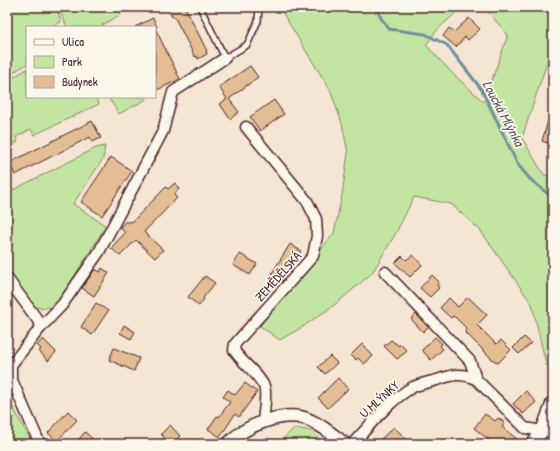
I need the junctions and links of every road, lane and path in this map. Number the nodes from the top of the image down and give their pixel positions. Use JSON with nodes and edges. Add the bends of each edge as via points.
{"nodes":[{"id":1,"x":200,"y":7,"type":"edge"},
{"id":2,"x":259,"y":7,"type":"edge"},
{"id":3,"x":225,"y":58,"type":"junction"},
{"id":4,"x":246,"y":127,"type":"dead end"},
{"id":5,"x":385,"y":272,"type":"dead end"},
{"id":6,"x":7,"y":278,"type":"edge"},
{"id":7,"x":42,"y":326,"type":"junction"},
{"id":8,"x":9,"y":366,"type":"edge"},
{"id":9,"x":476,"y":379,"type":"junction"},
{"id":10,"x":553,"y":402,"type":"edge"},
{"id":11,"x":263,"y":421,"type":"junction"},
{"id":12,"x":548,"y":431,"type":"edge"},
{"id":13,"x":40,"y":444,"type":"edge"},
{"id":14,"x":228,"y":444,"type":"edge"},
{"id":15,"x":346,"y":444,"type":"edge"},
{"id":16,"x":352,"y":444,"type":"edge"},
{"id":17,"x":533,"y":444,"type":"edge"}],
"edges":[{"from":1,"to":3,"type":"lane"},
{"from":2,"to":3,"type":"lane","via":[[258,21],[247,45]]},
{"from":3,"to":7,"type":"street","via":[[173,92],[163,132],[99,252],[62,305]]},
{"from":4,"to":11,"type":"street","name":"ZEMĚDĚLSKÁ","via":[[307,201],[316,219],[317,236],[313,256],[235,344],[234,350],[264,387]]},
{"from":5,"to":9,"type":"street","via":[[470,361]]},
{"from":6,"to":7,"type":"street"},
{"from":7,"to":8,"type":"street"},
{"from":8,"to":13,"type":"street","via":[[11,378]]},
{"from":9,"to":12,"type":"street","via":[[525,428]]},
{"from":9,"to":16,"type":"street","name":"U MLÝNKY","via":[[467,375],[453,376],[414,387],[396,399]]},
{"from":10,"to":12,"type":"street"},
{"from":11,"to":14,"type":"street","via":[[249,427]]},
{"from":11,"to":15,"type":"street","via":[[291,416],[306,418],[322,426]]},
{"from":12,"to":17,"type":"street"}]}
